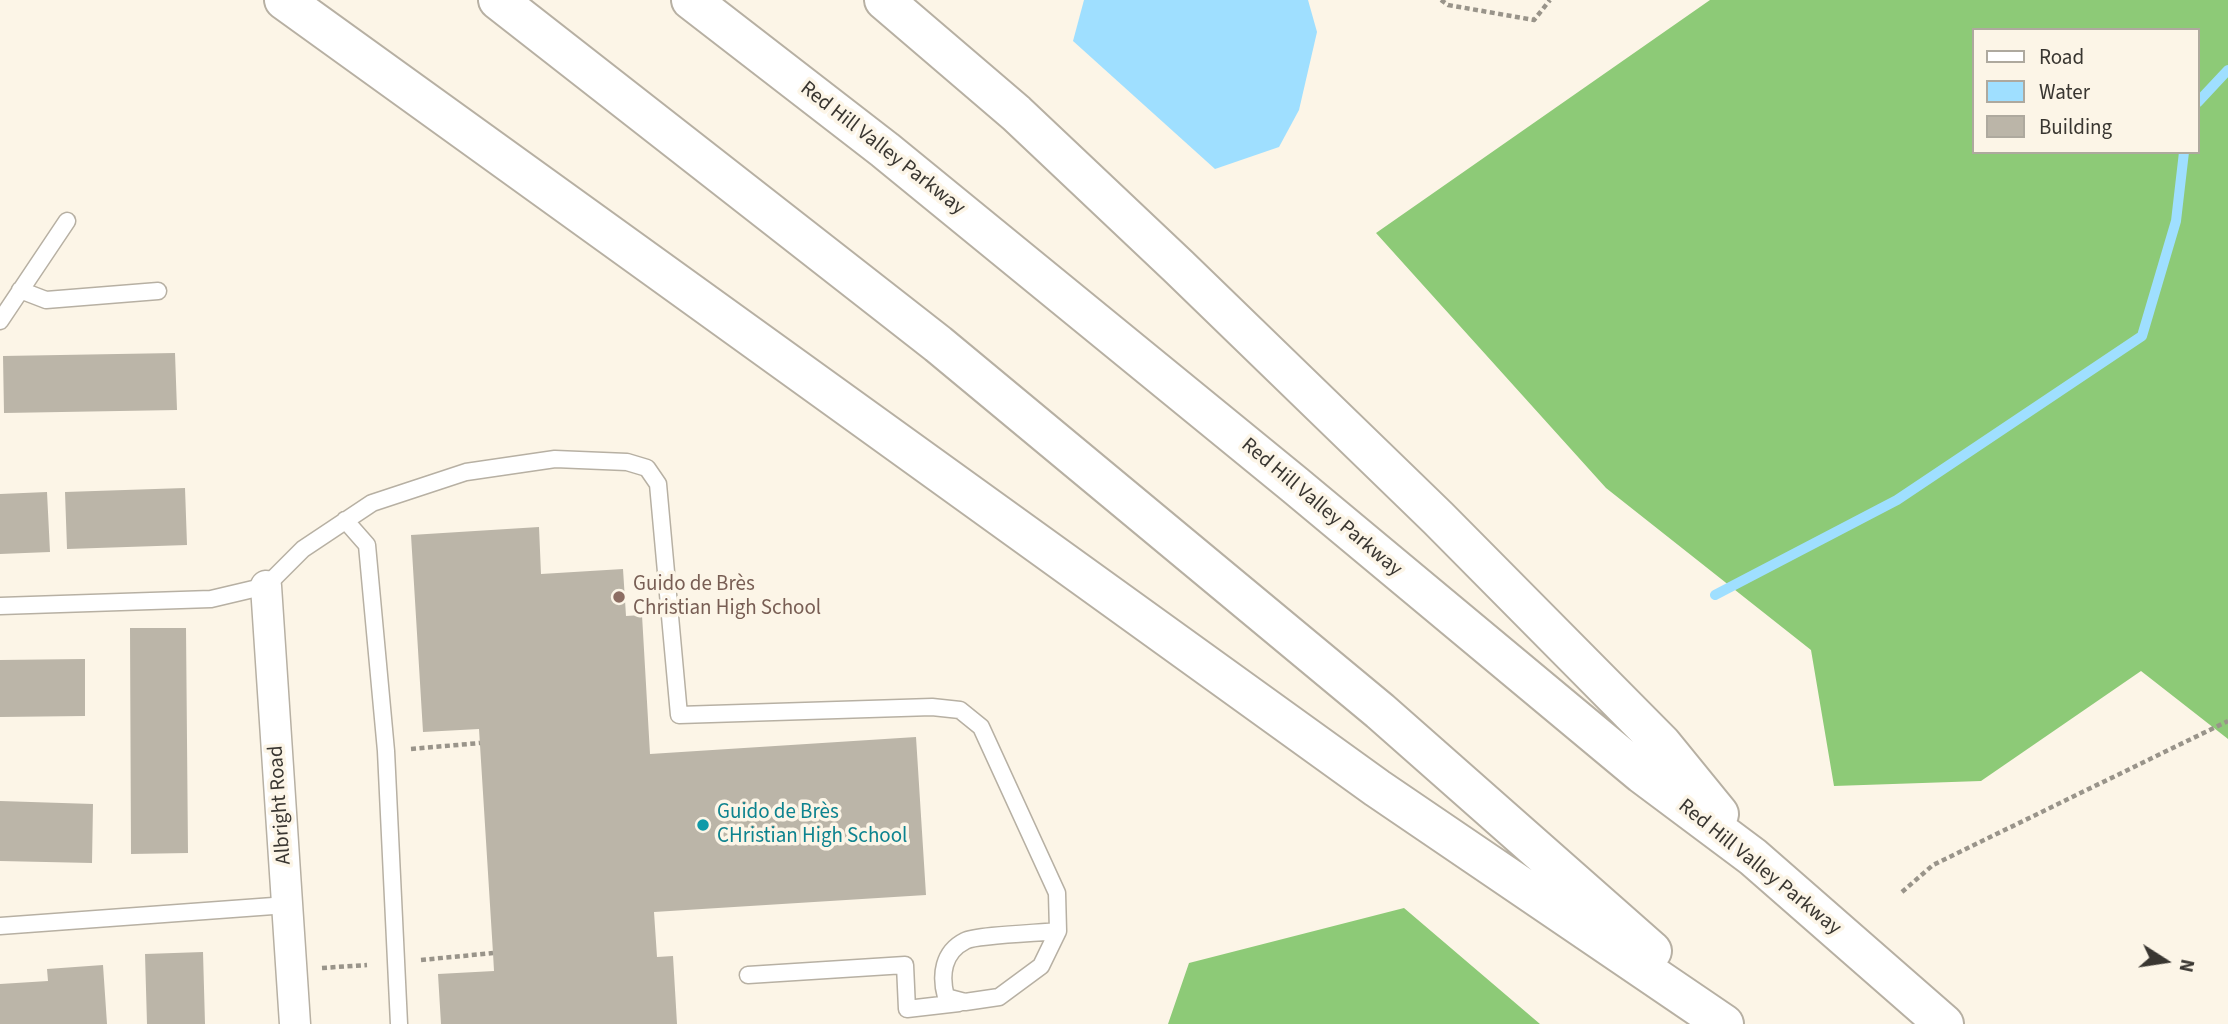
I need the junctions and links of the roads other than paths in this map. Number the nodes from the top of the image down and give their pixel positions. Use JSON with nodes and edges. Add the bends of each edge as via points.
{"nodes":[{"id":1,"x":284,"y":0,"type":"edge"},
{"id":2,"x":498,"y":0,"type":"edge"},
{"id":3,"x":691,"y":0,"type":"edge"},
{"id":4,"x":884,"y":0,"type":"edge"},
{"id":5,"x":67,"y":221,"type":"dead end"},
{"id":6,"x":20,"y":290,"type":"junction"},
{"id":7,"x":158,"y":291,"type":"dead end"},
{"id":8,"x":0,"y":321,"type":"edge"},
{"id":9,"x":345,"y":520,"type":"junction"},
{"id":10,"x":266,"y":586,"type":"junction"},
{"id":11,"x":0,"y":606,"type":"edge"},
{"id":12,"x":1753,"y":857,"type":"junction"},
{"id":13,"x":288,"y":905,"type":"junction"},
{"id":14,"x":0,"y":926,"type":"edge"},
{"id":15,"x":1058,"y":931,"type":"junction"},
{"id":16,"x":748,"y":975,"type":"dead end"},
{"id":17,"x":965,"y":1002,"type":"junction"},
{"id":18,"x":295,"y":1024,"type":"edge"},
{"id":19,"x":399,"y":1024,"type":"edge"},
{"id":20,"x":1724,"y":1024,"type":"edge"},
{"id":21,"x":1736,"y":1024,"type":"edge"},
{"id":22,"x":1944,"y":1024,"type":"edge"}],
"edges":[{"from":1,"to":20,"type":"highway","via":[[1377,788]]},
{"from":2,"to":21,"type":"highway","via":[[948,353],[1380,711]]},
{"from":3,"to":12,"type":"highway","name":"Red Hill Valley Parkway","via":[[885,149],[1642,774]]},
{"from":4,"to":12,"type":"highway","via":[[1026,122],[1438,518],[1662,744]]},
{"from":5,"to":6,"type":"lane"},
{"from":6,"to":7,"type":"lane","via":[[46,300]]},
{"from":6,"to":8,"type":"lane"},
{"from":9,"to":10,"type":"lane","via":[[303,549]]},
{"from":9,"to":15,"type":"lane","via":[[372,503],[466,472],[555,459],[627,462],[647,468],[658,484],[679,715],[960,710],[981,727],[1058,893]]},
{"from":9,"to":19,"type":"lane","via":[[367,545],[386,751]]},
{"from":10,"to":11,"type":"lane","via":[[211,599]]},
{"from":10,"to":13,"type":"street","name":"Albright Road"},
{"from":12,"to":22,"type":"highway","name":"Red Hill Valley Parkway"},
{"from":13,"to":14,"type":"lane"},
{"from":13,"to":18,"type":"street","name":"Albright Road"},
{"from":15,"to":17,"type":"lane","via":[[1041,965],[999,997]]},
{"from":15,"to":17,"type":"lane","via":[[966,940],[947,956],[941,981],[946,997]]},
{"from":16,"to":17,"type":"lane","via":[[905,965],[906,1009]]}]}
